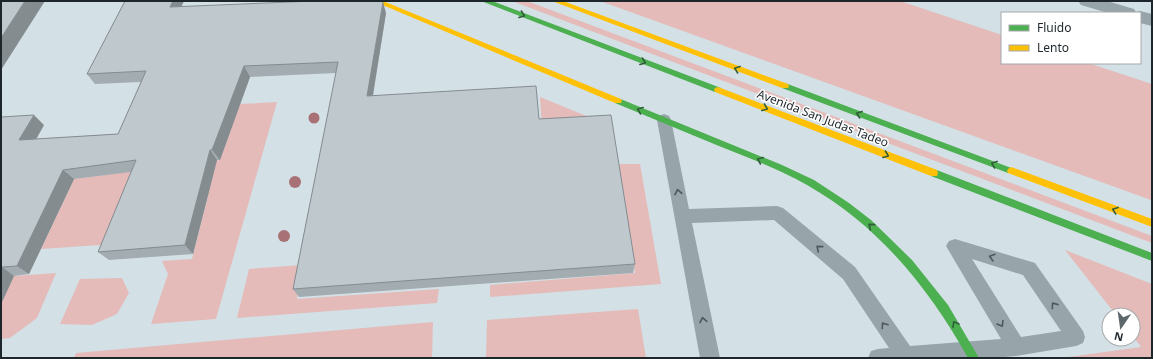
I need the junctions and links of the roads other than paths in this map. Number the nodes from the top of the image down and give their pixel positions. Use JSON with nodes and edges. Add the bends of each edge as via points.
{"nodes":[{"id":1,"x":377,"y":1,"type":"edge"},
{"id":2,"x":485,"y":1,"type":"edge"},
{"id":3,"x":556,"y":1,"type":"edge"},
{"id":4,"x":1087,"y":1,"type":"edge"},
{"id":5,"x":1125,"y":12,"type":"edge"},
{"id":6,"x":1141,"y":17,"type":"edge"},
{"id":7,"x":1152,"y":20,"type":"edge"},
{"id":8,"x":664,"y":120,"type":"junction"},
{"id":9,"x":683,"y":216,"type":"junction"},
{"id":10,"x":1152,"y":223,"type":"edge"},
{"id":11,"x":1152,"y":257,"type":"edge"},
{"id":12,"x":1016,"y":348,"type":"junction"},
{"id":13,"x":973,"y":355,"type":"edge"},
{"id":14,"x":906,"y":357,"type":"junction"},
{"id":15,"x":710,"y":358,"type":"edge"},
{"id":16,"x":878,"y":358,"type":"edge"}],
"edges":[{"from":8,"to":1,"type":"street","one_way":true},
{"from":2,"to":11,"type":"street","name":"Avenida San Judas Tadeo","one_way":true},
{"from":10,"to":3,"type":"street","name":"Avenida San Judas Tadeo","one_way":true},
{"from":4,"to":5,"type":"street"},
{"from":6,"to":7,"type":"street"},
{"from":9,"to":8,"type":"lane","one_way":true},
{"from":13,"to":8,"type":"street","one_way":true,"via":[[945,307],[921,275],[892,243],[860,216],[825,191],[788,172]]},
{"from":14,"to":9,"type":"lane","one_way":true,"via":[[849,273],[777,213]]},
{"from":15,"to":9,"type":"lane","one_way":true},
{"from":12,"to":12,"type":"lane","one_way":true,"via":[[1076,337],[1029,269],[955,246]]},
{"from":12,"to":13,"type":"lane"},
{"from":13,"to":14,"type":"lane"},
{"from":14,"to":16,"type":"lane"}]}
